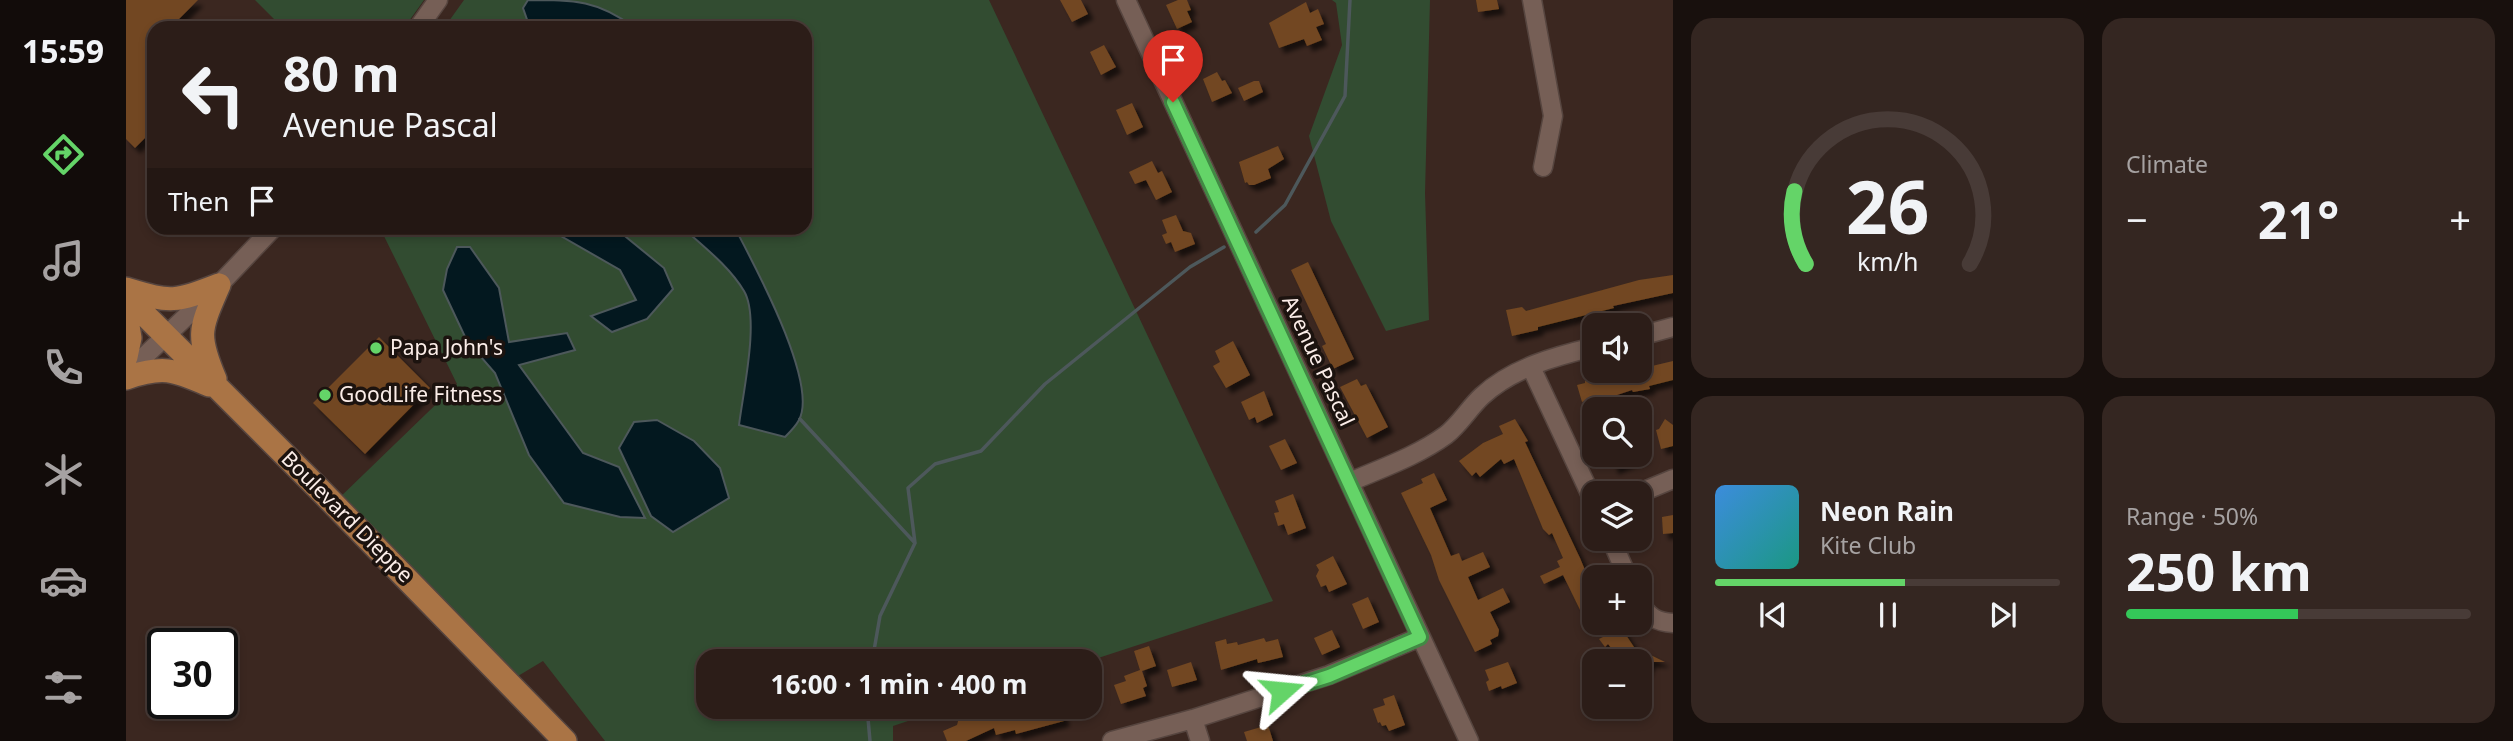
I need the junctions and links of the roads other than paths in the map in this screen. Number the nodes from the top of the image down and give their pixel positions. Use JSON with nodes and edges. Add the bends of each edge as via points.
{"nodes":[{"id":1,"x":438,"y":0,"type":"edge"},
{"id":2,"x":1126,"y":0,"type":"edge"},
{"id":3,"x":1532,"y":0,"type":"edge"},
{"id":4,"x":423,"y":21,"type":"edge"},
{"id":5,"x":1543,"y":167,"type":"dead end"},
{"id":6,"x":266,"y":235,"type":"edge"},
{"id":7,"x":219,"y":285,"type":"junction"},
{"id":8,"x":126,"y":289,"type":"edge"},
{"id":9,"x":126,"y":296,"type":"edge"},
{"id":10,"x":126,"y":314,"type":"edge"},
{"id":11,"x":1673,"y":327,"type":"edge"},
{"id":12,"x":1652,"y":333,"type":"edge"},
{"id":13,"x":166,"y":336,"type":"junction"},
{"id":14,"x":1582,"y":350,"type":"edge"},
{"id":15,"x":126,"y":357,"type":"edge"},
{"id":16,"x":1531,"y":367,"type":"junction"},
{"id":17,"x":126,"y":376,"type":"edge"},
{"id":18,"x":219,"y":389,"type":"junction"},
{"id":19,"x":1673,"y":479,"type":"edge"},
{"id":20,"x":1584,"y":481,"type":"edge"},
{"id":21,"x":1350,"y":482,"type":"junction"},
{"id":22,"x":1652,"y":488,"type":"edge"},
{"id":23,"x":1652,"y":617,"type":"edge"},
{"id":24,"x":1673,"y":623,"type":"edge"},
{"id":25,"x":1420,"y":637,"type":"junction"},
{"id":26,"x":1193,"y":719,"type":"junction"},
{"id":27,"x":565,"y":741,"type":"edge"},
{"id":28,"x":1112,"y":741,"type":"edge"},
{"id":29,"x":1200,"y":741,"type":"edge"},
{"id":30,"x":1469,"y":741,"type":"edge"}],
"edges":[{"from":1,"to":4,"type":"street"},
{"from":2,"to":21,"type":"street","name":"Avenue Pascal"},
{"from":3,"to":5,"type":"street","via":[[1553,116]]},
{"from":6,"to":7,"type":"street"},
{"from":7,"to":8,"type":"main road","via":[[173,300]]},
{"from":7,"to":13,"type":"street"},
{"from":7,"to":18,"type":"main road","via":[[201,338]]},
{"from":9,"to":13,"type":"main road","name":"Boulevard Dieppe"},
{"from":10,"to":15,"type":"main road","via":[[130,338]]},
{"from":11,"to":12,"type":"street"},
{"from":13,"to":17,"type":"street"},
{"from":13,"to":18,"type":"main road","name":"Boulevard Dieppe"},
{"from":14,"to":16,"type":"street"},
{"from":16,"to":20,"type":"street"},
{"from":16,"to":21,"type":"street","via":[[1502,380],[1439,439]]},
{"from":17,"to":18,"type":"main road","via":[[163,369]]},
{"from":18,"to":27,"type":"main road","name":"Boulevard Dieppe"},
{"from":19,"to":22,"type":"street"},
{"from":21,"to":25,"type":"street","name":"Avenue Pascal"},
{"from":23,"to":24,"type":"street"},
{"from":25,"to":26,"type":"street","via":[[1329,676]]},
{"from":25,"to":30,"type":"street","name":"Avenue Pascal"},
{"from":26,"to":28,"type":"street"},
{"from":26,"to":29,"type":"street"}]}
